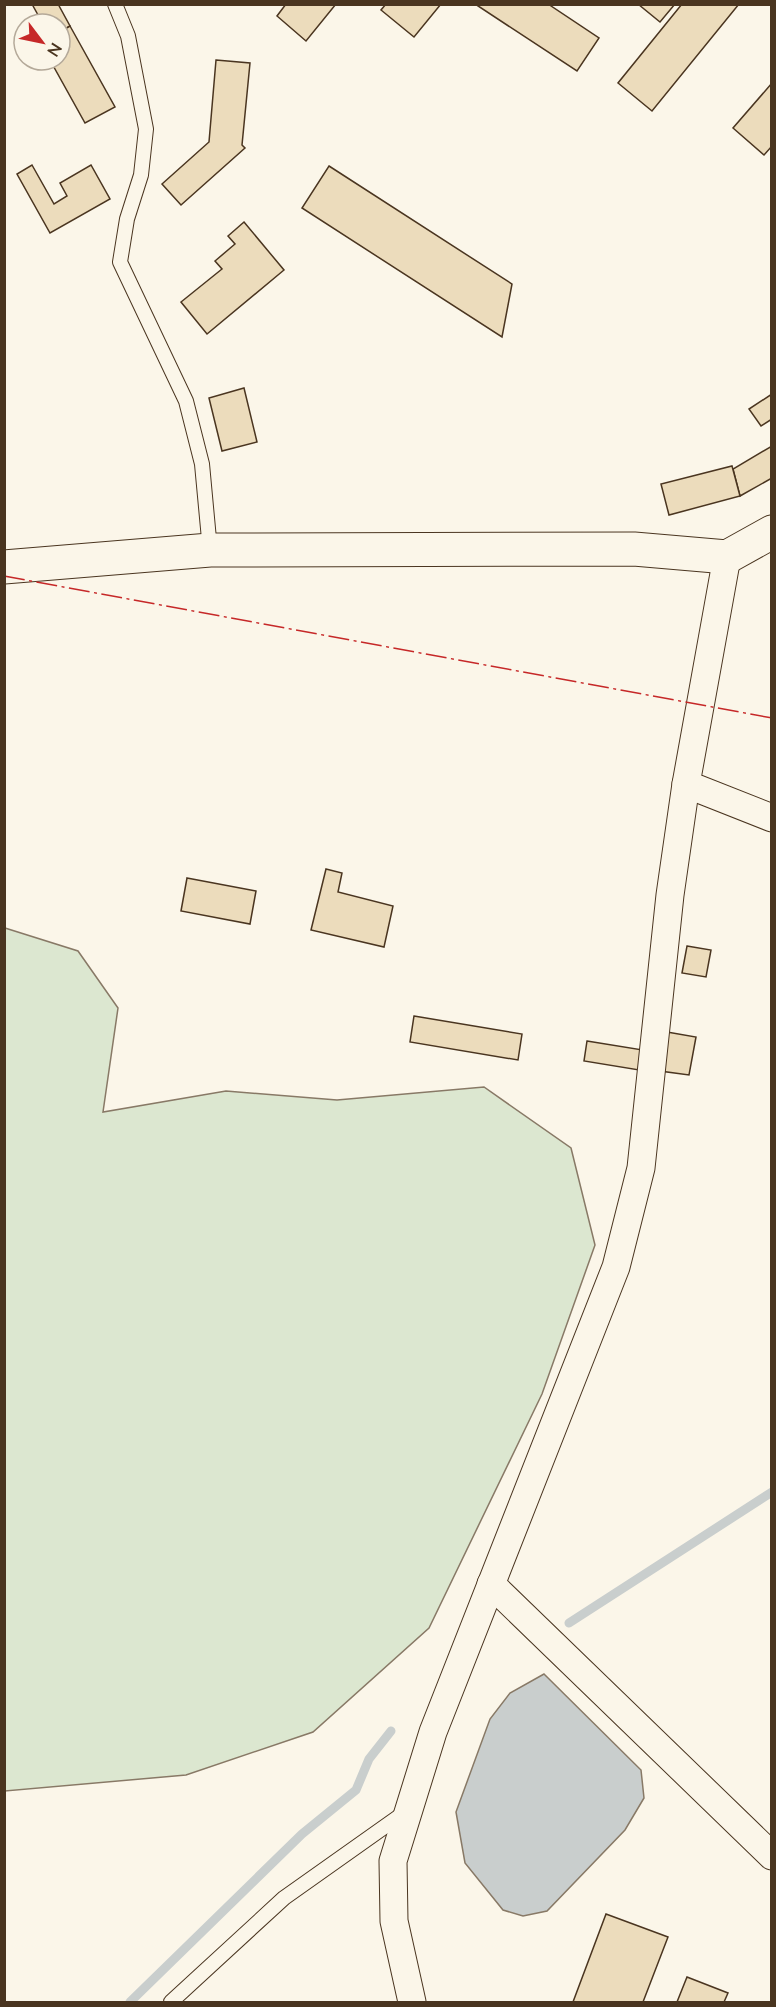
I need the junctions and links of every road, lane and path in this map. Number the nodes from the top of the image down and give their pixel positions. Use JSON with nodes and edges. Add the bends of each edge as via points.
{"nodes":[{"id":1,"x":115,"y":4,"type":"edge"},
{"id":2,"x":771,"y":532,"type":"edge"},
{"id":3,"x":210,"y":550,"type":"junction"},
{"id":4,"x":727,"y":557,"type":"junction"},
{"id":5,"x":4,"y":567,"type":"edge"},
{"id":6,"x":686,"y":784,"type":"junction"},
{"id":7,"x":771,"y":818,"type":"edge"},
{"id":8,"x":491,"y":1584,"type":"junction"},
{"id":9,"x":409,"y":1810,"type":"junction"},
{"id":10,"x":771,"y":1856,"type":"edge"},
{"id":11,"x":171,"y":2002,"type":"edge"},
{"id":12,"x":412,"y":2002,"type":"edge"}],
"edges":[{"from":1,"to":3,"type":"lane","via":[[128,36],[146,129],[141,175],[127,219],[120,262],[186,401],[202,464]]},
{"from":2,"to":4,"type":"street"},
{"from":3,"to":4,"type":"street","via":[[634,549]]},
{"from":3,"to":5,"type":"street"},
{"from":4,"to":6,"type":"street"},
{"from":6,"to":7,"type":"street"},
{"from":6,"to":8,"type":"street","via":[[641,1167],[616,1268]]},
{"from":8,"to":9,"type":"street","via":[[433,1732]]},
{"from":8,"to":10,"type":"street"},
{"from":9,"to":11,"type":"lane","via":[[284,1898]]},
{"from":9,"to":12,"type":"street","via":[[393,1861],[394,1921]]}]}
